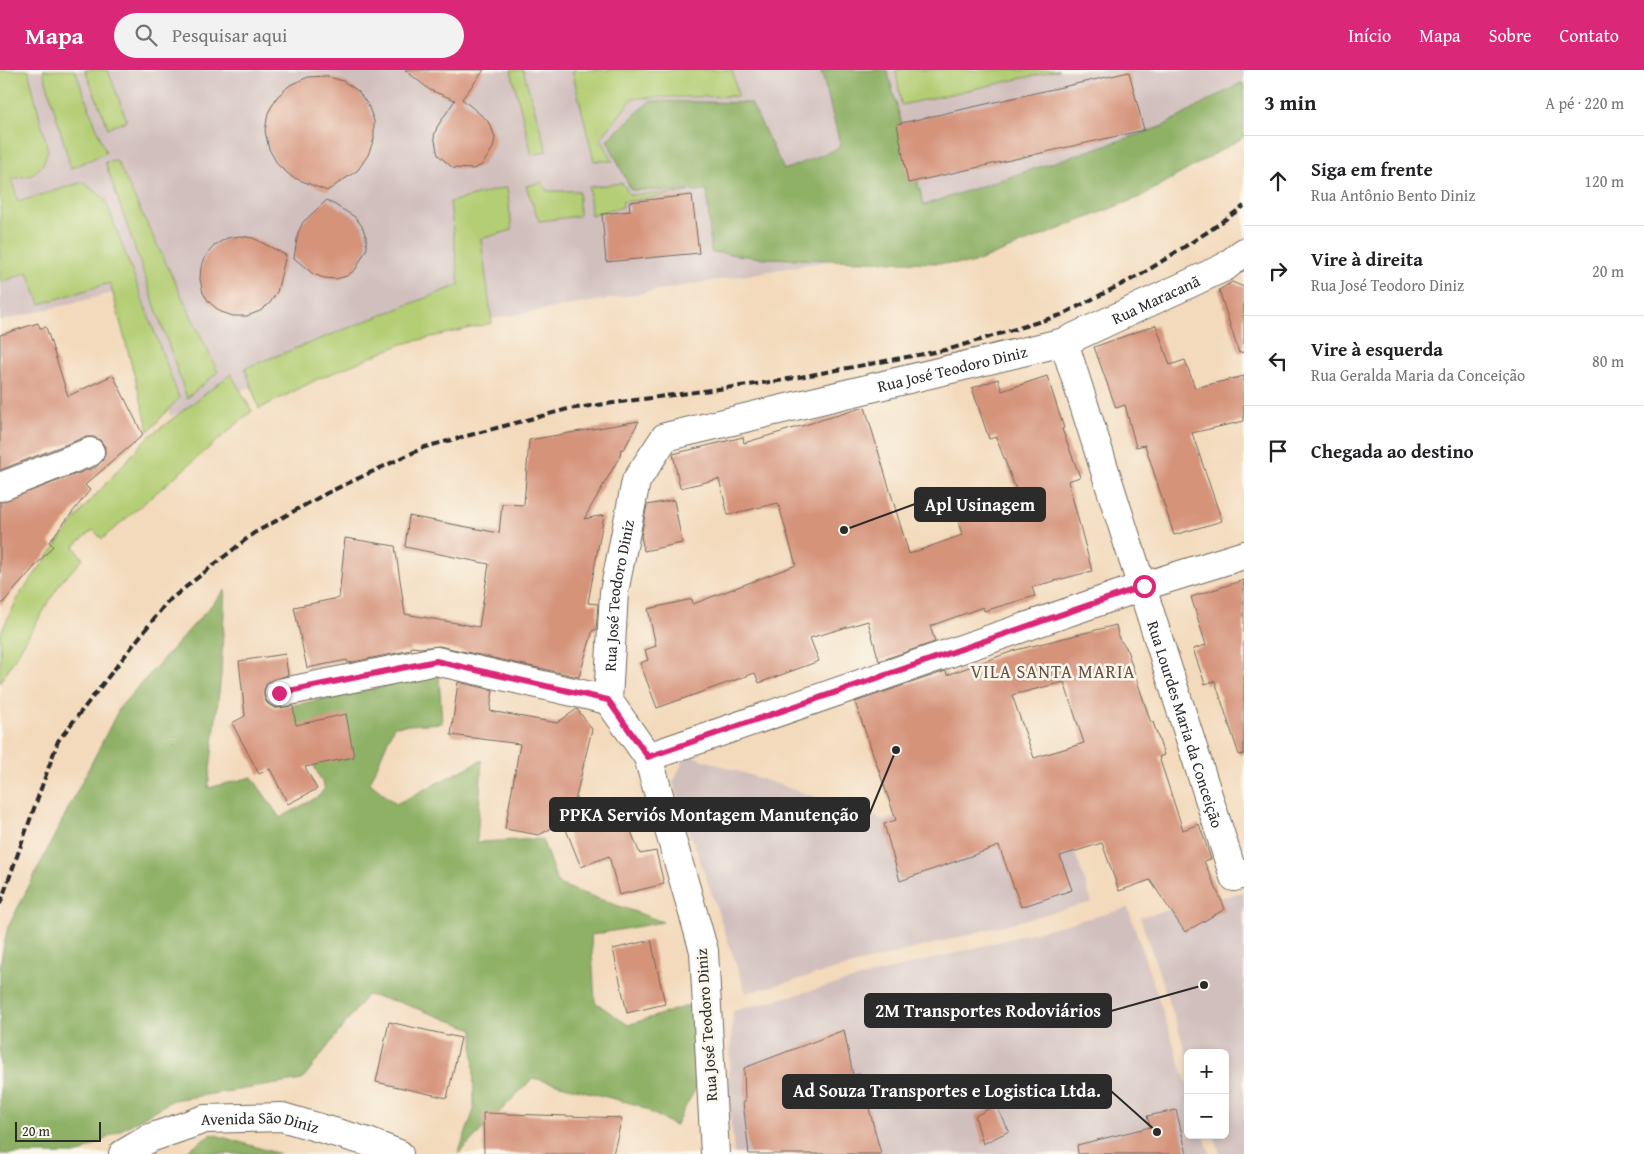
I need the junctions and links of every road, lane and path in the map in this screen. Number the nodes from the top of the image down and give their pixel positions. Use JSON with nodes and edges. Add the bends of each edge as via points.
{"nodes":[{"id":1,"x":1238,"y":264,"type":"edge"},
{"id":2,"x":1064,"y":342,"type":"junction"},
{"id":3,"x":90,"y":452,"type":"dead end"},
{"id":4,"x":0,"y":487,"type":"edge"},
{"id":5,"x":1244,"y":556,"type":"edge"},
{"id":6,"x":1144,"y":586,"type":"junction"},
{"id":7,"x":279,"y":693,"type":"dead end"},
{"id":8,"x":608,"y":700,"type":"junction"},
{"id":9,"x":648,"y":757,"type":"junction"},
{"id":10,"x":1239,"y":876,"type":"edge"},
{"id":11,"x":123,"y":1154,"type":"edge"},
{"id":12,"x":399,"y":1154,"type":"edge"},
{"id":13,"x":714,"y":1154,"type":"edge"}],
"edges":[{"from":1,"to":2,"type":"street","name":"Rua Maracanã"},
{"from":2,"to":6,"type":"street","name":"Rua Lourdes Maria da Conceição"},
{"from":2,"to":8,"type":"street","name":"Rua José Teodoro Diniz","via":[[664,437],[636,481],[614,592]]},
{"from":3,"to":4,"type":"street"},
{"from":5,"to":6,"type":"street"},
{"from":6,"to":9,"type":"street"},
{"from":6,"to":10,"type":"street","name":"Rua Lourdes Maria da Conceição"},
{"from":7,"to":8,"type":"street","via":[[436,661]]},
{"from":8,"to":9,"type":"street","name":"Rua José Teodoro Diniz"},
{"from":9,"to":13,"type":"street","name":"Rua José Teodoro Diniz","via":[[704,951]]},
{"from":11,"to":12,"type":"street","name":"Avenida São Diniz","via":[[150,1138],[205,1119],[282,1117]]}]}
